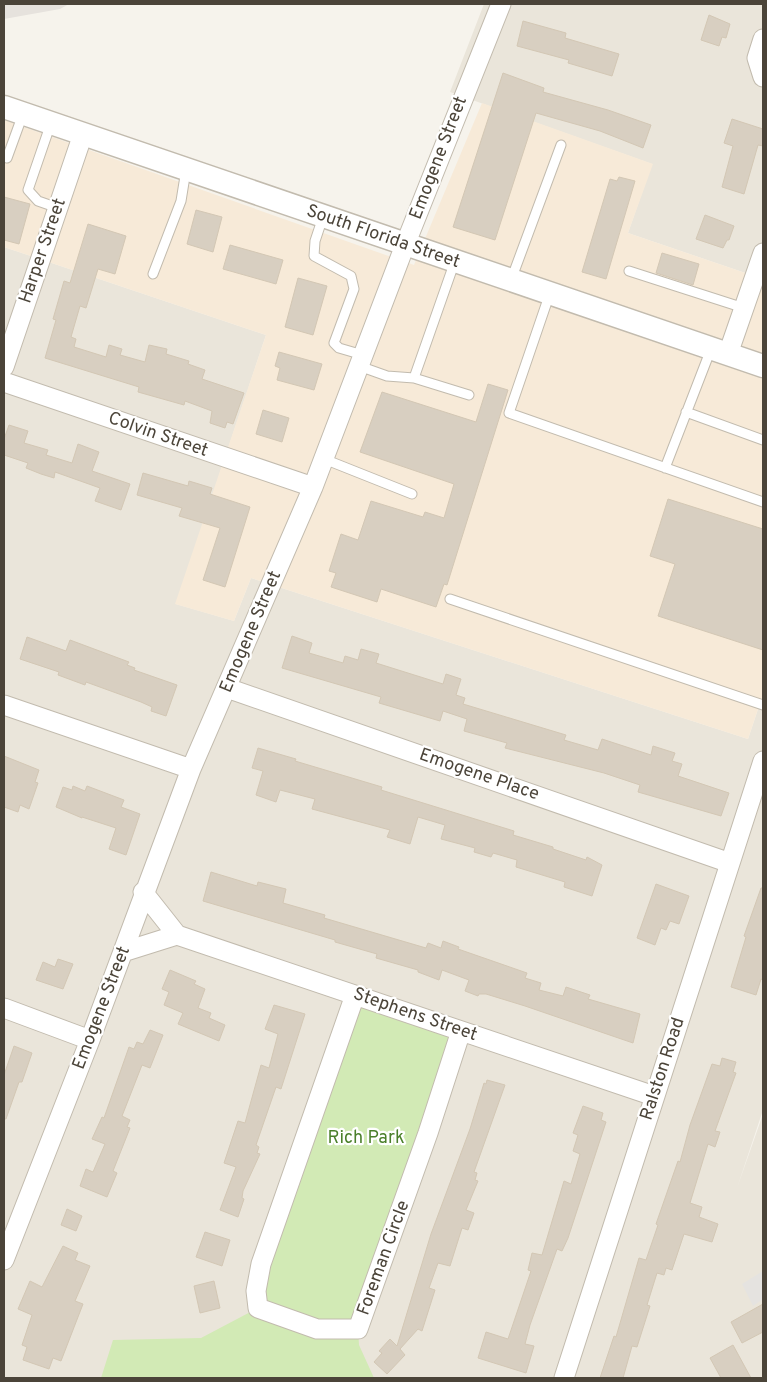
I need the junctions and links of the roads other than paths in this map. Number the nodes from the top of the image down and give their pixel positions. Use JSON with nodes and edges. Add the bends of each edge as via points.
{"nodes":[{"id":1,"x":501,"y":4,"type":"edge"},
{"id":2,"x":763,"y":39,"type":"edge"},
{"id":3,"x":763,"y":77,"type":"edge"},
{"id":4,"x":14,"y":110,"type":"edge"},
{"id":5,"x":51,"y":123,"type":"junction"},
{"id":6,"x":83,"y":134,"type":"junction"},
{"id":7,"x":561,"y":145,"type":"dead end"},
{"id":8,"x":4,"y":157,"type":"edge"},
{"id":9,"x":186,"y":170,"type":"junction"},
{"id":10,"x":58,"y":208,"type":"junction"},
{"id":11,"x":323,"y":216,"type":"junction"},
{"id":12,"x":405,"y":244,"type":"junction"},
{"id":13,"x":763,"y":252,"type":"edge"},
{"id":14,"x":455,"y":261,"type":"junction"},
{"id":15,"x":629,"y":271,"type":"dead end"},
{"id":16,"x":153,"y":274,"type":"dead end"},
{"id":17,"x":511,"y":280,"type":"junction"},
{"id":18,"x":550,"y":293,"type":"junction"},
{"id":19,"x":744,"y":308,"type":"junction"},
{"id":20,"x":720,"y":351,"type":"junction"},
{"id":21,"x":361,"y":360,"type":"junction"},
{"id":22,"x":763,"y":366,"type":"edge"},
{"id":23,"x":4,"y":367,"type":"edge"},
{"id":24,"x":414,"y":378,"type":"junction"},
{"id":25,"x":4,"y":382,"type":"edge"},
{"id":26,"x":469,"y":395,"type":"dead end"},
{"id":27,"x":686,"y":412,"type":"junction"},
{"id":28,"x":763,"y":440,"type":"edge"},
{"id":29,"x":324,"y":459,"type":"junction"},
{"id":30,"x":664,"y":468,"type":"junction"},
{"id":31,"x":313,"y":488,"type":"junction"},
{"id":32,"x":412,"y":494,"type":"dead end"},
{"id":33,"x":763,"y":502,"type":"edge"},
{"id":34,"x":450,"y":599,"type":"dead end"},
{"id":35,"x":227,"y":688,"type":"junction"},
{"id":36,"x":4,"y":705,"type":"edge"},
{"id":37,"x":763,"y":705,"type":"edge"},
{"id":38,"x":763,"y":761,"type":"edge"},
{"id":39,"x":191,"y":769,"type":"junction"},
{"id":40,"x":730,"y":863,"type":"junction"},
{"id":41,"x":143,"y":892,"type":"junction"},
{"id":42,"x":177,"y":935,"type":"junction"},
{"id":43,"x":123,"y":952,"type":"junction"},
{"id":44,"x":355,"y":995,"type":"junction"},
{"id":45,"x":4,"y":1008,"type":"edge"},
{"id":46,"x":461,"y":1031,"type":"junction"},
{"id":47,"x":90,"y":1040,"type":"junction"},
{"id":48,"x":654,"y":1096,"type":"junction"},
{"id":49,"x":4,"y":1260,"type":"edge"},
{"id":50,"x":564,"y":1378,"type":"edge"}],
"edges":[{"from":1,"to":12,"type":"street","name":"Emogene Street"},
{"from":2,"to":3,"type":"street","via":[[757,58]]},
{"from":4,"to":5,"type":"street","name":"South Florida Street"},
{"from":4,"to":8,"type":"lane","via":[[7,158]]},
{"from":5,"to":6,"type":"street","name":"South Florida Street"},
{"from":5,"to":10,"type":"lane","via":[[28,190],[38,201]]},
{"from":6,"to":9,"type":"street","name":"South Florida Street"},
{"from":6,"to":10,"type":"street","name":"Harper Street"},
{"from":7,"to":17,"type":"lane"},
{"from":9,"to":11,"type":"street","name":"South Florida Street"},
{"from":9,"to":16,"type":"lane","via":[[181,201]]},
{"from":10,"to":23,"type":"street","name":"Harper Street"},
{"from":11,"to":12,"type":"street","name":"South Florida Street"},
{"from":11,"to":21,"type":"lane","via":[[314,256],[351,276],[354,289],[334,343]]},
{"from":12,"to":14,"type":"street","name":"South Florida Street"},
{"from":12,"to":21,"type":"street","name":"Emogene Street"},
{"from":13,"to":19,"type":"street"},
{"from":14,"to":17,"type":"street","name":"South Florida Street"},
{"from":14,"to":24,"type":"lane"},
{"from":15,"to":19,"type":"lane"},
{"from":17,"to":18,"type":"street","name":"South Florida Street"},
{"from":18,"to":20,"type":"street","name":"South Florida Street"},
{"from":18,"to":30,"type":"lane","via":[[509,413]]},
{"from":19,"to":20,"type":"street"},
{"from":20,"to":22,"type":"street","name":"South Florida Street"},
{"from":20,"to":27,"type":"lane"},
{"from":21,"to":24,"type":"lane","via":[[387,376]]},
{"from":21,"to":29,"type":"street","name":"Emogene Street"},
{"from":24,"to":26,"type":"lane"},
{"from":25,"to":31,"type":"street","name":"Colvin Street"},
{"from":27,"to":28,"type":"lane"},
{"from":27,"to":30,"type":"lane"},
{"from":29,"to":31,"type":"street","name":"Emogene Street"},
{"from":29,"to":32,"type":"lane"},
{"from":30,"to":33,"type":"lane"},
{"from":31,"to":35,"type":"street","name":"Emogene Street"},
{"from":34,"to":37,"type":"lane"},
{"from":35,"to":39,"type":"street","name":"Emogene Street"},
{"from":35,"to":40,"type":"street","name":"Emogene Place"},
{"from":36,"to":39,"type":"street"},
{"from":38,"to":40,"type":"street","name":"Ralston Road"},
{"from":39,"to":41,"type":"street","name":"Emogene Street"},
{"from":40,"to":48,"type":"street","name":"Ralston Road"},
{"from":41,"to":42,"type":"street"},
{"from":41,"to":43,"type":"street","name":"Emogene Street"},
{"from":42,"to":43,"type":"street"},
{"from":42,"to":44,"type":"street","name":"Stephens Street"},
{"from":43,"to":47,"type":"street","name":"Emogene Street"},
{"from":44,"to":46,"type":"street","name":"Stephens Street"},
{"from":44,"to":46,"type":"street","name":"Foreman Circle","via":[[261,1264],[256,1291],[258,1308],[317,1329],[358,1329]]},
{"from":45,"to":47,"type":"street"},
{"from":46,"to":48,"type":"street","name":"Stephens Street"},
{"from":47,"to":49,"type":"street","name":"Emogene Street"},
{"from":48,"to":50,"type":"street","name":"Ralston Road"}]}
